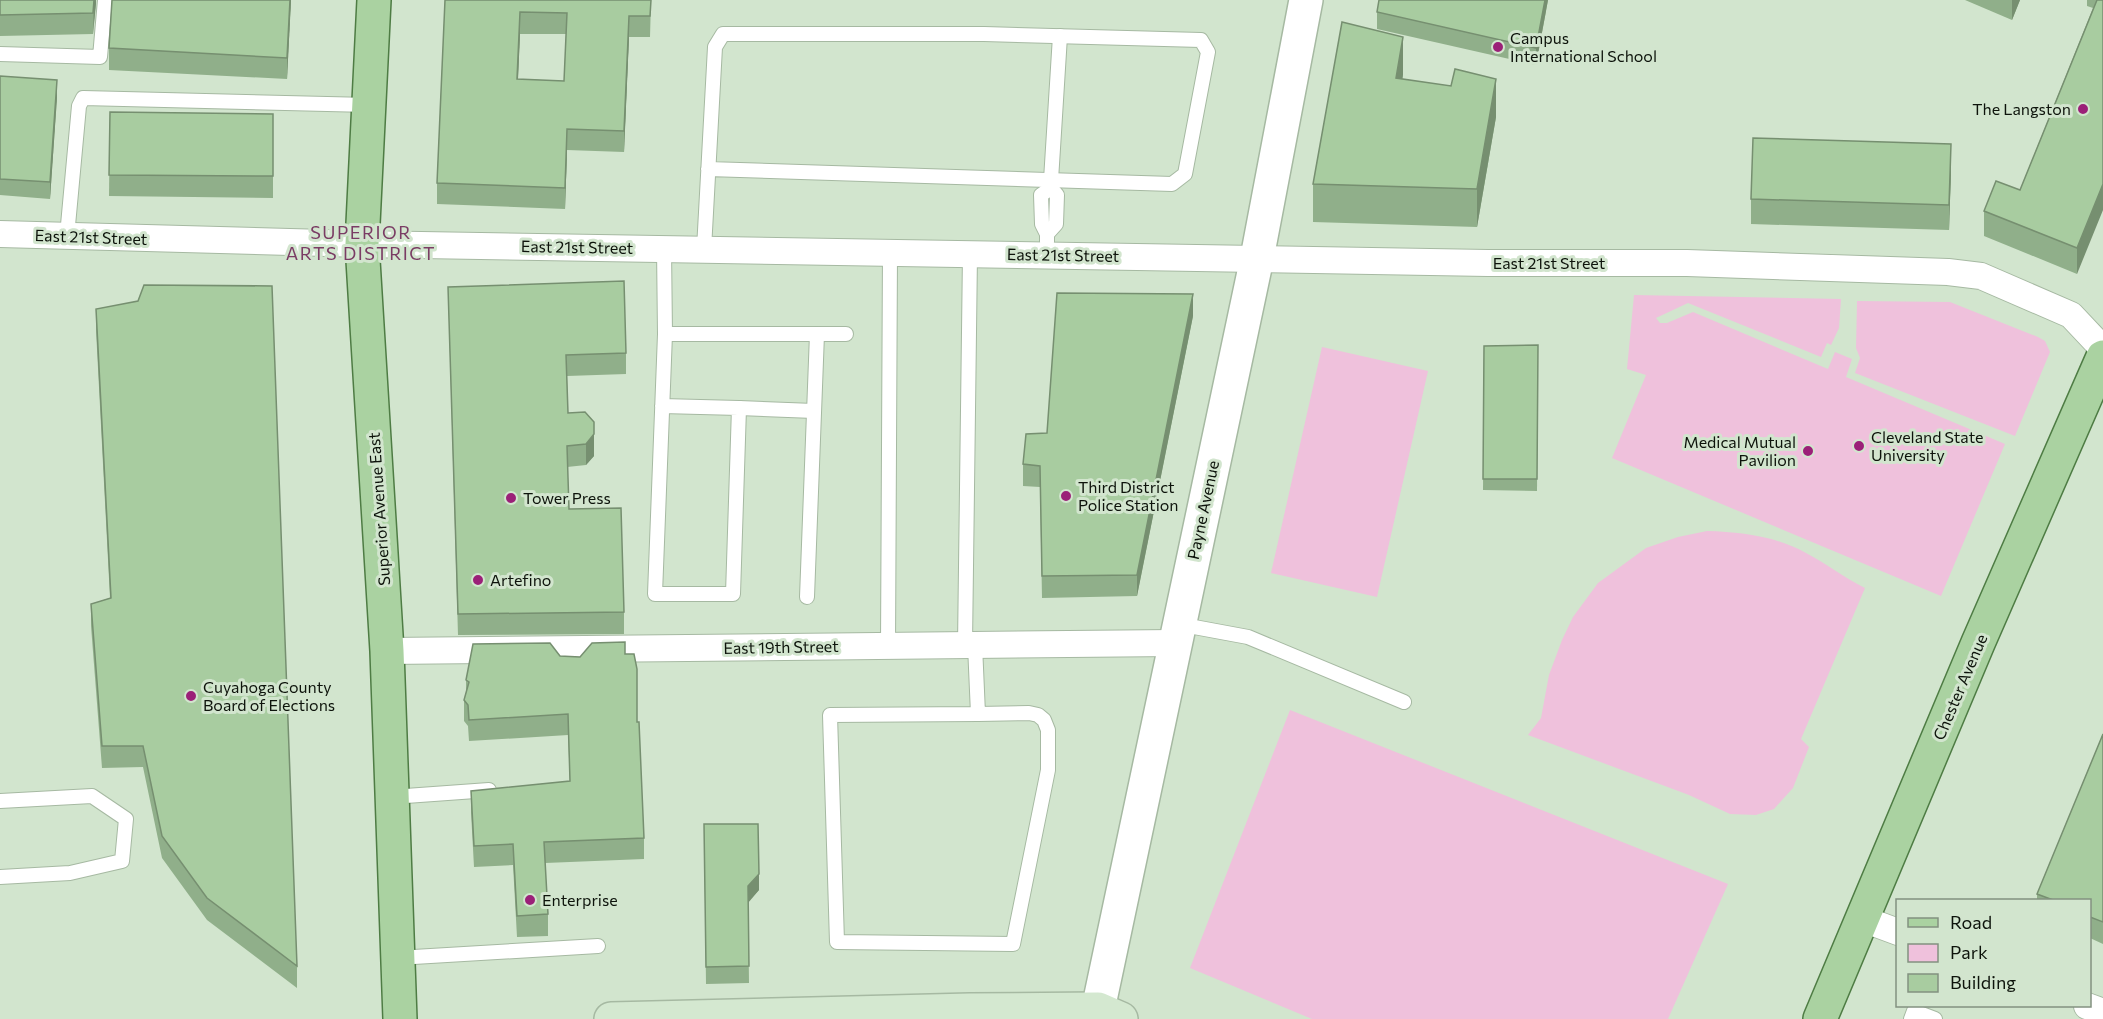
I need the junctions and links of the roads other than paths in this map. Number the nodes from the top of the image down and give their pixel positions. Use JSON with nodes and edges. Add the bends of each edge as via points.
{"nodes":[{"id":1,"x":105,"y":0,"type":"edge"},
{"id":2,"x":375,"y":0,"type":"edge"},
{"id":3,"x":1306,"y":0,"type":"edge"},
{"id":4,"x":1060,"y":36,"type":"junction"},
{"id":5,"x":0,"y":54,"type":"edge"},
{"id":6,"x":369,"y":105,"type":"junction"},
{"id":7,"x":708,"y":169,"type":"junction"},
{"id":8,"x":1051,"y":184,"type":"junction"},
{"id":9,"x":0,"y":234,"type":"edge"},
{"id":10,"x":67,"y":236,"type":"junction"},
{"id":11,"x":362,"y":244,"type":"junction"},
{"id":12,"x":1047,"y":244,"type":"junction"},
{"id":13,"x":664,"y":249,"type":"junction"},
{"id":14,"x":704,"y":249,"type":"junction"},
{"id":15,"x":890,"y":252,"type":"junction"},
{"id":16,"x":970,"y":254,"type":"junction"},
{"id":17,"x":1257,"y":258,"type":"junction"},
{"id":18,"x":665,"y":334,"type":"junction"},
{"id":19,"x":817,"y":334,"type":"junction"},
{"id":20,"x":846,"y":334,"type":"dead end"},
{"id":21,"x":2103,"y":349,"type":"edge"},
{"id":22,"x":2103,"y":357,"type":"edge"},
{"id":23,"x":662,"y":406,"type":"junction"},
{"id":24,"x":739,"y":408,"type":"junction"},
{"id":25,"x":814,"y":411,"type":"junction"},
{"id":26,"x":807,"y":597,"type":"dead end"},
{"id":27,"x":1176,"y":634,"type":"junction"},
{"id":28,"x":970,"y":645,"type":"junction"},
{"id":29,"x":888,"y":646,"type":"junction"},
{"id":30,"x":387,"y":651,"type":"junction"},
{"id":31,"x":1404,"y":702,"type":"dead end"},
{"id":32,"x":978,"y":714,"type":"junction"},
{"id":33,"x":505,"y":789,"type":"edge"},
{"id":34,"x":392,"y":797,"type":"junction"},
{"id":35,"x":0,"y":801,"type":"edge"},
{"id":36,"x":0,"y":877,"type":"edge"},
{"id":37,"x":1863,"y":919,"type":"junction"},
{"id":38,"x":1896,"y":931,"type":"edge"},
{"id":39,"x":598,"y":946,"type":"dead end"},
{"id":40,"x":397,"y":958,"type":"junction"},
{"id":41,"x":971,"y":1014,"type":"edge"},
{"id":42,"x":1014,"y":1014,"type":"edge"},
{"id":43,"x":912,"y":1015,"type":"edge"},
{"id":44,"x":858,"y":1016,"type":"edge"},
{"id":45,"x":1105,"y":1016,"type":"edge"},
{"id":46,"x":400,"y":1019,"type":"edge"},
{"id":47,"x":611,"y":1019,"type":"edge"},
{"id":48,"x":1820,"y":1019,"type":"edge"},
{"id":49,"x":1911,"y":1019,"type":"edge"},
{"id":50,"x":1935,"y":1019,"type":"edge"}],
"edges":[{"from":1,"to":5,"type":"lane","via":[[100,57]]},
{"from":2,"to":6,"type":"main road","name":"Superior Avenue East"},
{"from":3,"to":17,"type":"street","name":"Payne Avenue"},
{"from":4,"to":7,"type":"lane","via":[[723,34],[715,47]]},
{"from":4,"to":8,"type":"lane"},
{"from":4,"to":8,"type":"lane","via":[[1202,40],[1208,52],[1185,174],[1172,184]]},
{"from":6,"to":10,"type":"lane","via":[[83,98],[78,106]]},
{"from":6,"to":11,"type":"main road","name":"Superior Avenue East"},
{"from":7,"to":8,"type":"lane"},
{"from":7,"to":14,"type":"lane"},
{"from":8,"to":12,"type":"lane","via":[[1057,195],[1056,224]]},
{"from":9,"to":10,"type":"street","name":"East 21st Street"},
{"from":10,"to":11,"type":"street","name":"East 21st Street"},
{"from":11,"to":13,"type":"street","name":"East 21st Street"},
{"from":11,"to":30,"type":"main road","name":"Superior Avenue East"},
{"from":12,"to":16,"type":"street","name":"East 21st Street"},
{"from":12,"to":17,"type":"street","name":"East 21st Street"},
{"from":13,"to":14,"type":"street","name":"East 21st Street"},
{"from":13,"to":18,"type":"lane"},
{"from":14,"to":15,"type":"street","name":"East 21st Street"},
{"from":15,"to":16,"type":"street","name":"East 21st Street"},
{"from":15,"to":29,"type":"lane"},
{"from":16,"to":28,"type":"lane"},
{"from":17,"to":21,"type":"street","name":"East 21st Street","via":[[1687,263],[1948,272],[1981,276],[2071,315]]},
{"from":17,"to":27,"type":"street","name":"Payne Avenue"},
{"from":18,"to":19,"type":"lane"},
{"from":18,"to":23,"type":"lane"},
{"from":19,"to":20,"type":"lane"},
{"from":19,"to":25,"type":"lane"},
{"from":22,"to":37,"type":"main road","name":"Chester Avenue"},
{"from":23,"to":24,"type":"lane"},
{"from":23,"to":24,"type":"lane","via":[[655,594],[733,594]]},
{"from":24,"to":25,"type":"lane"},
{"from":25,"to":26,"type":"lane"},
{"from":27,"to":28,"type":"street","name":"East 19th Street"},
{"from":27,"to":31,"type":"lane","via":[[1248,637]]},
{"from":27,"to":45,"type":"street","name":"Payne Avenue"},
{"from":28,"to":29,"type":"street","name":"East 19th Street"},
{"from":28,"to":32,"type":"lane"},
{"from":29,"to":30,"type":"street","name":"East 19th Street"},
{"from":30,"to":34,"type":"main road","name":"Superior Avenue East"},
{"from":32,"to":32,"type":"lane","via":[[1038,715],[1048,730],[1048,770],[1012,944],[837,942],[830,715]]},
{"from":33,"to":34,"type":"lane"},
{"from":34,"to":40,"type":"main road","name":"Superior Avenue East"},
{"from":35,"to":36,"type":"lane","via":[[92,795],[126,819],[122,861],[70,873]]},
{"from":37,"to":38,"type":"street"},
{"from":37,"to":48,"type":"main road","name":"Chester Avenue"},
{"from":39,"to":40,"type":"lane"},
{"from":40,"to":46,"type":"main road","name":"Superior Avenue East"},
{"from":41,"to":42,"type":"main road"},
{"from":41,"to":43,"type":"main road"},
{"from":42,"to":45,"type":"main road"},
{"from":43,"to":44,"type":"main road"},
{"from":44,"to":47,"type":"main road"},
{"from":49,"to":50,"type":"lane","via":[[1914,1011]]}]}
